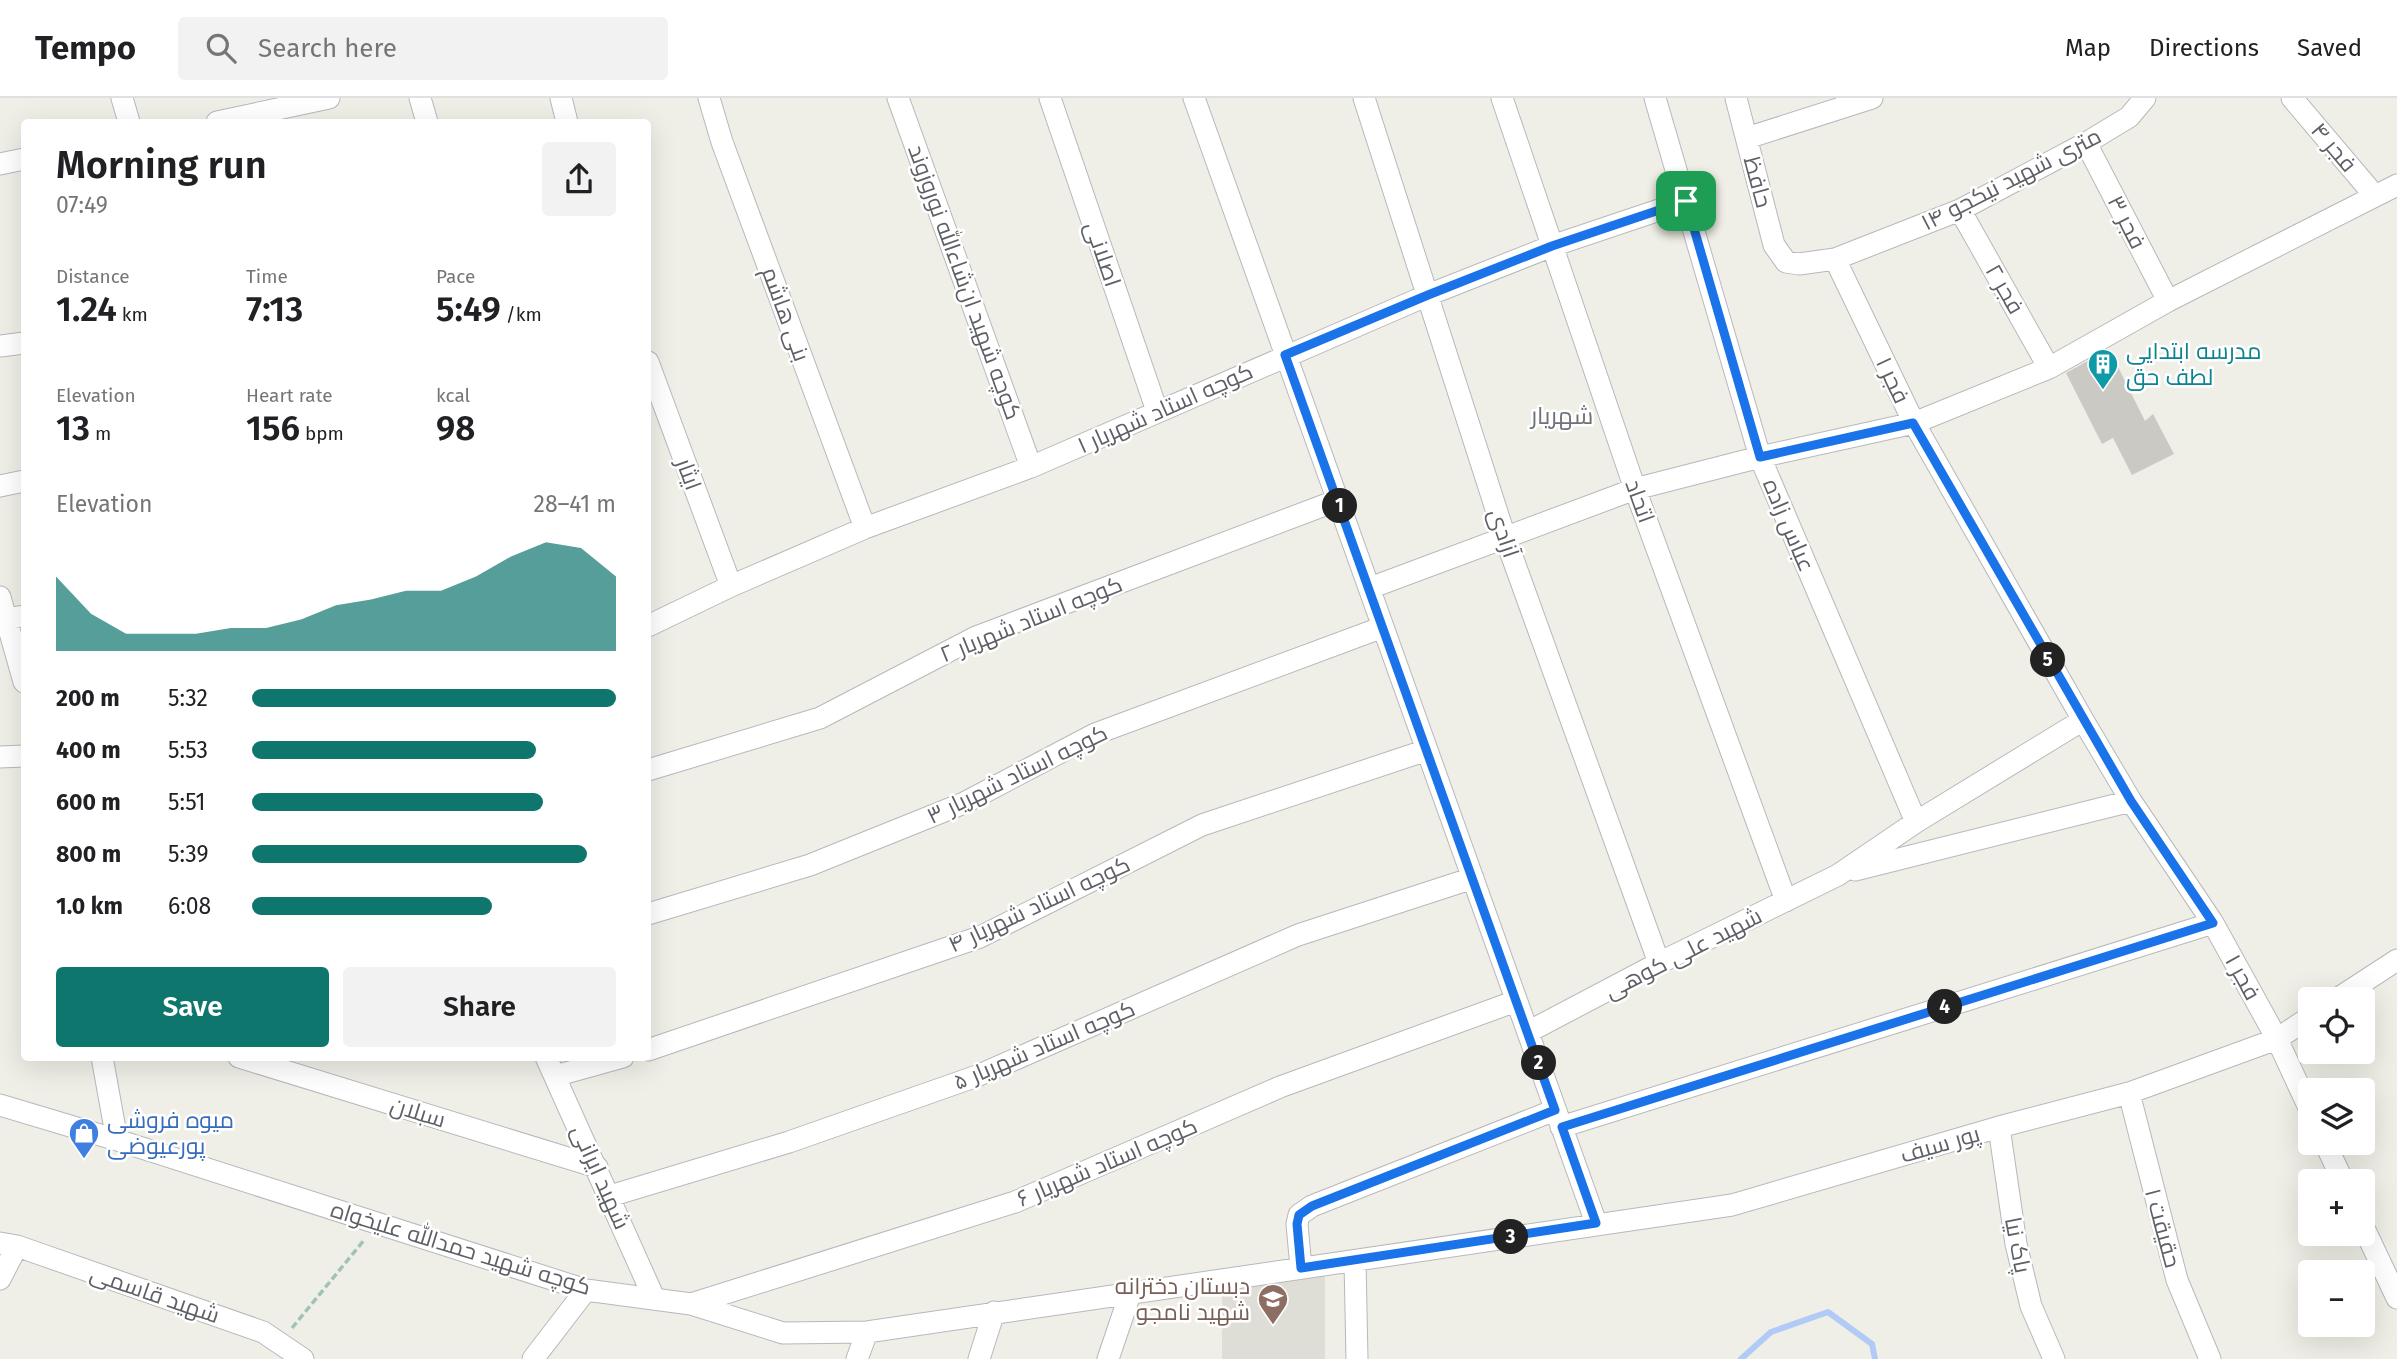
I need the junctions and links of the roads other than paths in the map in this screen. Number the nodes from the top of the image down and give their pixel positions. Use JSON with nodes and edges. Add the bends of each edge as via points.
{"nodes":[{"id":1,"x":121,"y":98,"type":"edge"},
{"id":2,"x":420,"y":98,"type":"edge"},
{"id":3,"x":561,"y":98,"type":"edge"},
{"id":4,"x":709,"y":98,"type":"edge"},
{"id":5,"x":898,"y":98,"type":"edge"},
{"id":6,"x":1050,"y":98,"type":"edge"},
{"id":7,"x":1194,"y":98,"type":"edge"},
{"id":8,"x":1364,"y":98,"type":"edge"},
{"id":9,"x":1502,"y":98,"type":"edge"},
{"id":10,"x":1655,"y":98,"type":"edge"},
{"id":11,"x":1736,"y":98,"type":"edge"},
{"id":12,"x":1872,"y":98,"type":"edge"},
{"id":13,"x":2145,"y":98,"type":"edge"},
{"id":14,"x":2292,"y":98,"type":"edge"},
{"id":15,"x":320,"y":99,"type":"edge"},
{"id":16,"x":2125,"y":108,"type":"edge"},
{"id":17,"x":128,"y":119,"type":"edge"},
{"id":18,"x":256,"y":119,"type":"edge"},
{"id":19,"x":426,"y":119,"type":"edge"},
{"id":20,"x":566,"y":119,"type":"edge"},
{"id":21,"x":1746,"y":138,"type":"junction"},
{"id":22,"x":2086,"y":143,"type":"junction"},
{"id":23,"x":21,"y":160,"type":"edge"},
{"id":24,"x":0,"y":163,"type":"edge"},
{"id":25,"x":2397,"y":185,"type":"edge"},
{"id":26,"x":2375,"y":196,"type":"junction"},
{"id":27,"x":1686,"y":201,"type":"junction"},
{"id":28,"x":1960,"y":210,"type":"junction"},
{"id":29,"x":1552,"y":246,"type":"junction"},
{"id":30,"x":1835,"y":259,"type":"junction"},
{"id":31,"x":1786,"y":262,"type":"joint"},
{"id":32,"x":1428,"y":295,"type":"junction"},
{"id":33,"x":2168,"y":301,"type":"junction"},
{"id":34,"x":21,"y":342,"type":"edge"},
{"id":35,"x":0,"y":346,"type":"edge"},
{"id":36,"x":1285,"y":355,"type":"junction"},
{"id":37,"x":2049,"y":368,"type":"junction"},
{"id":38,"x":651,"y":370,"type":"edge"},
{"id":39,"x":1157,"y":411,"type":"junction"},
{"id":40,"x":1913,"y":423,"type":"junction"},
{"id":41,"x":1760,"y":457,"type":"junction"},
{"id":42,"x":1031,"y":467,"type":"junction"},
{"id":43,"x":21,"y":482,"type":"edge"},
{"id":44,"x":0,"y":486,"type":"edge"},
{"id":45,"x":1635,"y":489,"type":"junction"},
{"id":46,"x":1338,"y":500,"type":"junction"},
{"id":47,"x":865,"y":528,"type":"junction"},
{"id":48,"x":1505,"y":537,"type":"junction"},
{"id":49,"x":731,"y":586,"type":"junction"},
{"id":50,"x":1370,"y":588,"type":"junction"},
{"id":51,"x":0,"y":597,"type":"edge"},
{"id":52,"x":10,"y":618,"type":"edge"},
{"id":53,"x":651,"y":625,"type":"edge"},
{"id":54,"x":1383,"y":628,"type":"junction"},
{"id":55,"x":21,"y":668,"type":"edge"},
{"id":56,"x":2083,"y":720,"type":"junction"},
{"id":57,"x":1427,"y":750,"type":"junction"},
{"id":58,"x":21,"y":756,"type":"edge"},
{"id":59,"x":0,"y":757,"type":"edge"},
{"id":60,"x":651,"y":769,"type":"edge"},
{"id":61,"x":2131,"y":801,"type":"junction"},
{"id":62,"x":1916,"y":822,"type":"junction"},
{"id":63,"x":1838,"y":875,"type":"junction"},
{"id":64,"x":1473,"y":878,"type":"junction"},
{"id":65,"x":1786,"y":901,"type":"junction"},
{"id":66,"x":651,"y":913,"type":"edge"},
{"id":67,"x":2213,"y":923,"type":"junction"},
{"id":68,"x":2397,"y":960,"type":"edge"},
{"id":69,"x":1659,"y":963,"type":"junction"},
{"id":70,"x":2355,"y":987,"type":"edge"},
{"id":71,"x":1516,"y":1001,"type":"junction"},
{"id":72,"x":2298,"y":1025,"type":"edge"},
{"id":73,"x":1528,"y":1032,"type":"junction"},
{"id":74,"x":2277,"y":1039,"type":"junction"},
{"id":75,"x":651,"y":1049,"type":"edge"},
{"id":76,"x":103,"y":1061,"type":"edge"},
{"id":77,"x":252,"y":1061,"type":"edge"},
{"id":78,"x":594,"y":1061,"type":"edge"},
{"id":79,"x":550,"y":1067,"type":"edge"},
{"id":80,"x":2298,"y":1084,"type":"edge"},
{"id":81,"x":2129,"y":1093,"type":"junction"},
{"id":82,"x":0,"y":1105,"type":"edge"},
{"id":83,"x":1558,"y":1118,"type":"junction"},
{"id":84,"x":1999,"y":1127,"type":"junction"},
{"id":85,"x":117,"y":1140,"type":"junction"},
{"id":86,"x":597,"y":1167,"type":"junction"},
{"id":87,"x":610,"y":1196,"type":"junction"},
{"id":88,"x":1596,"y":1223,"type":"junction"},
{"id":89,"x":8,"y":1245,"type":"edge"},
{"id":90,"x":2372,"y":1246,"type":"edge"},
{"id":91,"x":1356,"y":1261,"type":"junction"},
{"id":92,"x":1301,"y":1268,"type":"junction"},
{"id":93,"x":0,"y":1279,"type":"edge"},
{"id":94,"x":586,"y":1290,"type":"junction"},
{"id":95,"x":1130,"y":1294,"type":"junction"},
{"id":96,"x":654,"y":1298,"type":"junction"},
{"id":97,"x":2397,"y":1298,"type":"edge"},
{"id":98,"x":691,"y":1304,"type":"junction"},
{"id":99,"x":994,"y":1312,"type":"junction"},
{"id":100,"x":867,"y":1332,"type":"junction"},
{"id":101,"x":303,"y":1359,"type":"edge"},
{"id":102,"x":533,"y":1359,"type":"edge"},
{"id":103,"x":857,"y":1359,"type":"edge"},
{"id":104,"x":979,"y":1359,"type":"edge"},
{"id":105,"x":1108,"y":1359,"type":"edge"},
{"id":106,"x":1357,"y":1359,"type":"edge"},
{"id":107,"x":2054,"y":1359,"type":"edge"},
{"id":108,"x":2210,"y":1359,"type":"edge"}],
"edges":[{"from":1,"to":17,"type":"street"},
{"from":2,"to":19,"type":"street"},
{"from":3,"to":20,"type":"street"},
{"from":4,"to":47,"type":"street","name":"بنی هاشم"},
{"from":5,"to":42,"type":"street","name":"کوچه شهید ان‌شاءالله نوروزوند"},
{"from":6,"to":39,"type":"street","name":"اصلانی"},
{"from":7,"to":36,"type":"street"},
{"from":8,"to":32,"type":"street","name":"آزادی"},
{"from":9,"to":29,"type":"street","name":"اتحاد"},
{"from":10,"to":27,"type":"street","name":"عباس زاده"},
{"from":11,"to":21,"type":"street","name":"حافظ"},
{"from":12,"to":21,"type":"street"},
{"from":13,"to":16,"type":"street","name":"۱۴ متری شهید نیکجو"},
{"from":14,"to":26,"type":"street","name":"فجر ۴"},
{"from":15,"to":18,"type":"street"},
{"from":16,"to":22,"type":"street","name":"۱۴ متری شهید نیکجو"},
{"from":21,"to":31,"type":"street","name":"حافظ","via":[[1774,245]]},
{"from":22,"to":28,"type":"street","name":"۱۴ متری شهید نیکجو"},
{"from":22,"to":33,"type":"street","name":"فجر ۳"},
{"from":23,"to":24,"type":"street"},
{"from":25,"to":26,"type":"street"},
{"from":26,"to":33,"type":"street"},
{"from":27,"to":29,"type":"street","name":"کوچه استاد شهریار ۱"},
{"from":27,"to":41,"type":"street","name":"عباس زاده"},
{"from":28,"to":30,"type":"street","name":"۱۴ متری شهید نیکجو"},
{"from":28,"to":37,"type":"street","name":"فجر ۲"},
{"from":29,"to":32,"type":"street","name":"کوچه استاد شهریار ۱"},
{"from":29,"to":45,"type":"street","name":"اتحاد"},
{"from":30,"to":31,"type":"street","name":"۱۴ متری شهید نیکجو"},
{"from":30,"to":40,"type":"street","name":"فجر ۱"},
{"from":32,"to":36,"type":"street","name":"کوچه استاد شهریار ۱"},
{"from":32,"to":48,"type":"street","name":"آزادی"},
{"from":33,"to":37,"type":"street"},
{"from":34,"to":35,"type":"street"},
{"from":36,"to":39,"type":"street","name":"کوچه استاد شهریار ۱"},
{"from":36,"to":46,"type":"street"},
{"from":37,"to":40,"type":"street"},
{"from":38,"to":49,"type":"street","name":"ایثار"},
{"from":39,"to":42,"type":"street","name":"کوچه استاد شهریار ۱"},
{"from":40,"to":41,"type":"street"},
{"from":40,"to":56,"type":"street","name":"فجر ۱"},
{"from":41,"to":45,"type":"street"},
{"from":41,"to":62,"type":"street","name":"عباس زاده"},
{"from":42,"to":47,"type":"street","name":"کوچه استاد شهریار ۱"},
{"from":43,"to":44,"type":"street"},
{"from":45,"to":48,"type":"street"},
{"from":45,"to":65,"type":"street","name":"اتحاد"},
{"from":46,"to":50,"type":"street"},
{"from":46,"to":60,"type":"street","name":"کوچه استاد شهریار ۲","via":[[976,637],[820,718]]},
{"from":47,"to":49,"type":"street","name":"کوچه استاد شهریار ۱"},
{"from":48,"to":50,"type":"street"},
{"from":48,"to":69,"type":"street","name":"آزادی"},
{"from":49,"to":53,"type":"street","name":"کوچه استاد شهریار ۱"},
{"from":50,"to":54,"type":"street"},
{"from":51,"to":52,"type":"street"},
{"from":52,"to":55,"type":"street"},
{"from":54,"to":57,"type":"street"},
{"from":54,"to":66,"type":"street","name":"کوچه استاد شهریار ۳","via":[[1095,734],[964,803],[810,865]]},
{"from":56,"to":61,"type":"street","name":"فجر ۱"},
{"from":56,"to":62,"type":"street","name":"شهید علی کوهی"},
{"from":57,"to":64,"type":"street"},
{"from":57,"to":75,"type":"street","name":"کوچه استاد شهریار ۴","via":[[1202,825],[980,937]]},
{"from":58,"to":59,"type":"street"},
{"from":61,"to":63,"type":"street","name":"شهید علی کوهی"},
{"from":61,"to":67,"type":"street","name":"فجر ۱"},
{"from":62,"to":63,"type":"street","name":"شهید علی کوهی"},
{"from":63,"to":65,"type":"street","name":"شهید علی کوهی"},
{"from":64,"to":71,"type":"street"},
{"from":64,"to":87,"type":"street","name":"کوچه استاد شهریار ۵","via":[[1298,935],[977,1076],[789,1142]]},
{"from":65,"to":69,"type":"street","name":"شهید علی کوهی"},
{"from":67,"to":74,"type":"street","name":"فجر ۱"},
{"from":67,"to":83,"type":"street"},
{"from":68,"to":70,"type":"street"},
{"from":69,"to":73,"type":"street","name":"شهید علی کوهی"},
{"from":71,"to":73,"type":"street"},
{"from":71,"to":98,"type":"street","name":"کوچه استاد شهریار ۶","via":[[1279,1087],[1015,1202]]},
{"from":72,"to":74,"type":"street","name":"پور سیف"},
{"from":73,"to":83,"type":"street"},
{"from":74,"to":80,"type":"street","name":"فجر ۱"},
{"from":74,"to":81,"type":"street","name":"پور سیف"},
{"from":76,"to":85,"type":"street"},
{"from":77,"to":86,"type":"street","name":"سبلان"},
{"from":78,"to":79,"type":"street"},
{"from":79,"to":86,"type":"street","name":"شهید ایرانی"},
{"from":81,"to":84,"type":"street","name":"پور سیف"},
{"from":81,"to":108,"type":"street","name":"حقیقت ۱","via":[[2177,1280]]},
{"from":82,"to":85,"type":"street","name":"کوچه شهید حمدالله علیخواه"},
{"from":83,"to":88,"type":"street"},
{"from":83,"to":92,"type":"street","via":[[1312,1206],[1299,1215],[1297,1224]]},
{"from":84,"to":88,"type":"street","name":"پور سیف","via":[[1732,1205]]},
{"from":84,"to":107,"type":"street","name":"پاک نیا","via":[[2016,1244],[2031,1306]]},
{"from":85,"to":94,"type":"street","name":"کوچه شهید حمدالله علیخواه"},
{"from":86,"to":87,"type":"street","name":"شهید ایرانی"},
{"from":87,"to":96,"type":"street","name":"شهید ایرانی"},
{"from":88,"to":91,"type":"street","name":"کوچه شهید حمدالله علیخواه"},
{"from":89,"to":93,"type":"street"},
{"from":89,"to":101,"type":"street","name":"شهید قاسمی","via":[[263,1332]]},
{"from":90,"to":97,"type":"street"},
{"from":91,"to":92,"type":"street","name":"کوچه شهید حمدالله علیخواه"},
{"from":91,"to":106,"type":"street"},
{"from":92,"to":95,"type":"street","name":"کوچه شهید حمدالله علیخواه"},
{"from":94,"to":96,"type":"street","name":"کوچه شهید حمدالله علیخواه"},
{"from":94,"to":102,"type":"street"},
{"from":95,"to":99,"type":"street","name":"کوچه شهید حمدالله علیخواه"},
{"from":95,"to":105,"type":"street"},
{"from":96,"to":98,"type":"street","name":"کوچه شهید حمدالله علیخواه"},
{"from":98,"to":100,"type":"street","name":"کوچه شهید حمدالله علیخواه","via":[[783,1333]]},
{"from":99,"to":100,"type":"street","name":"کوچه شهید حمدالله علیخواه"},
{"from":99,"to":104,"type":"street"},
{"from":100,"to":103,"type":"street"}]}
